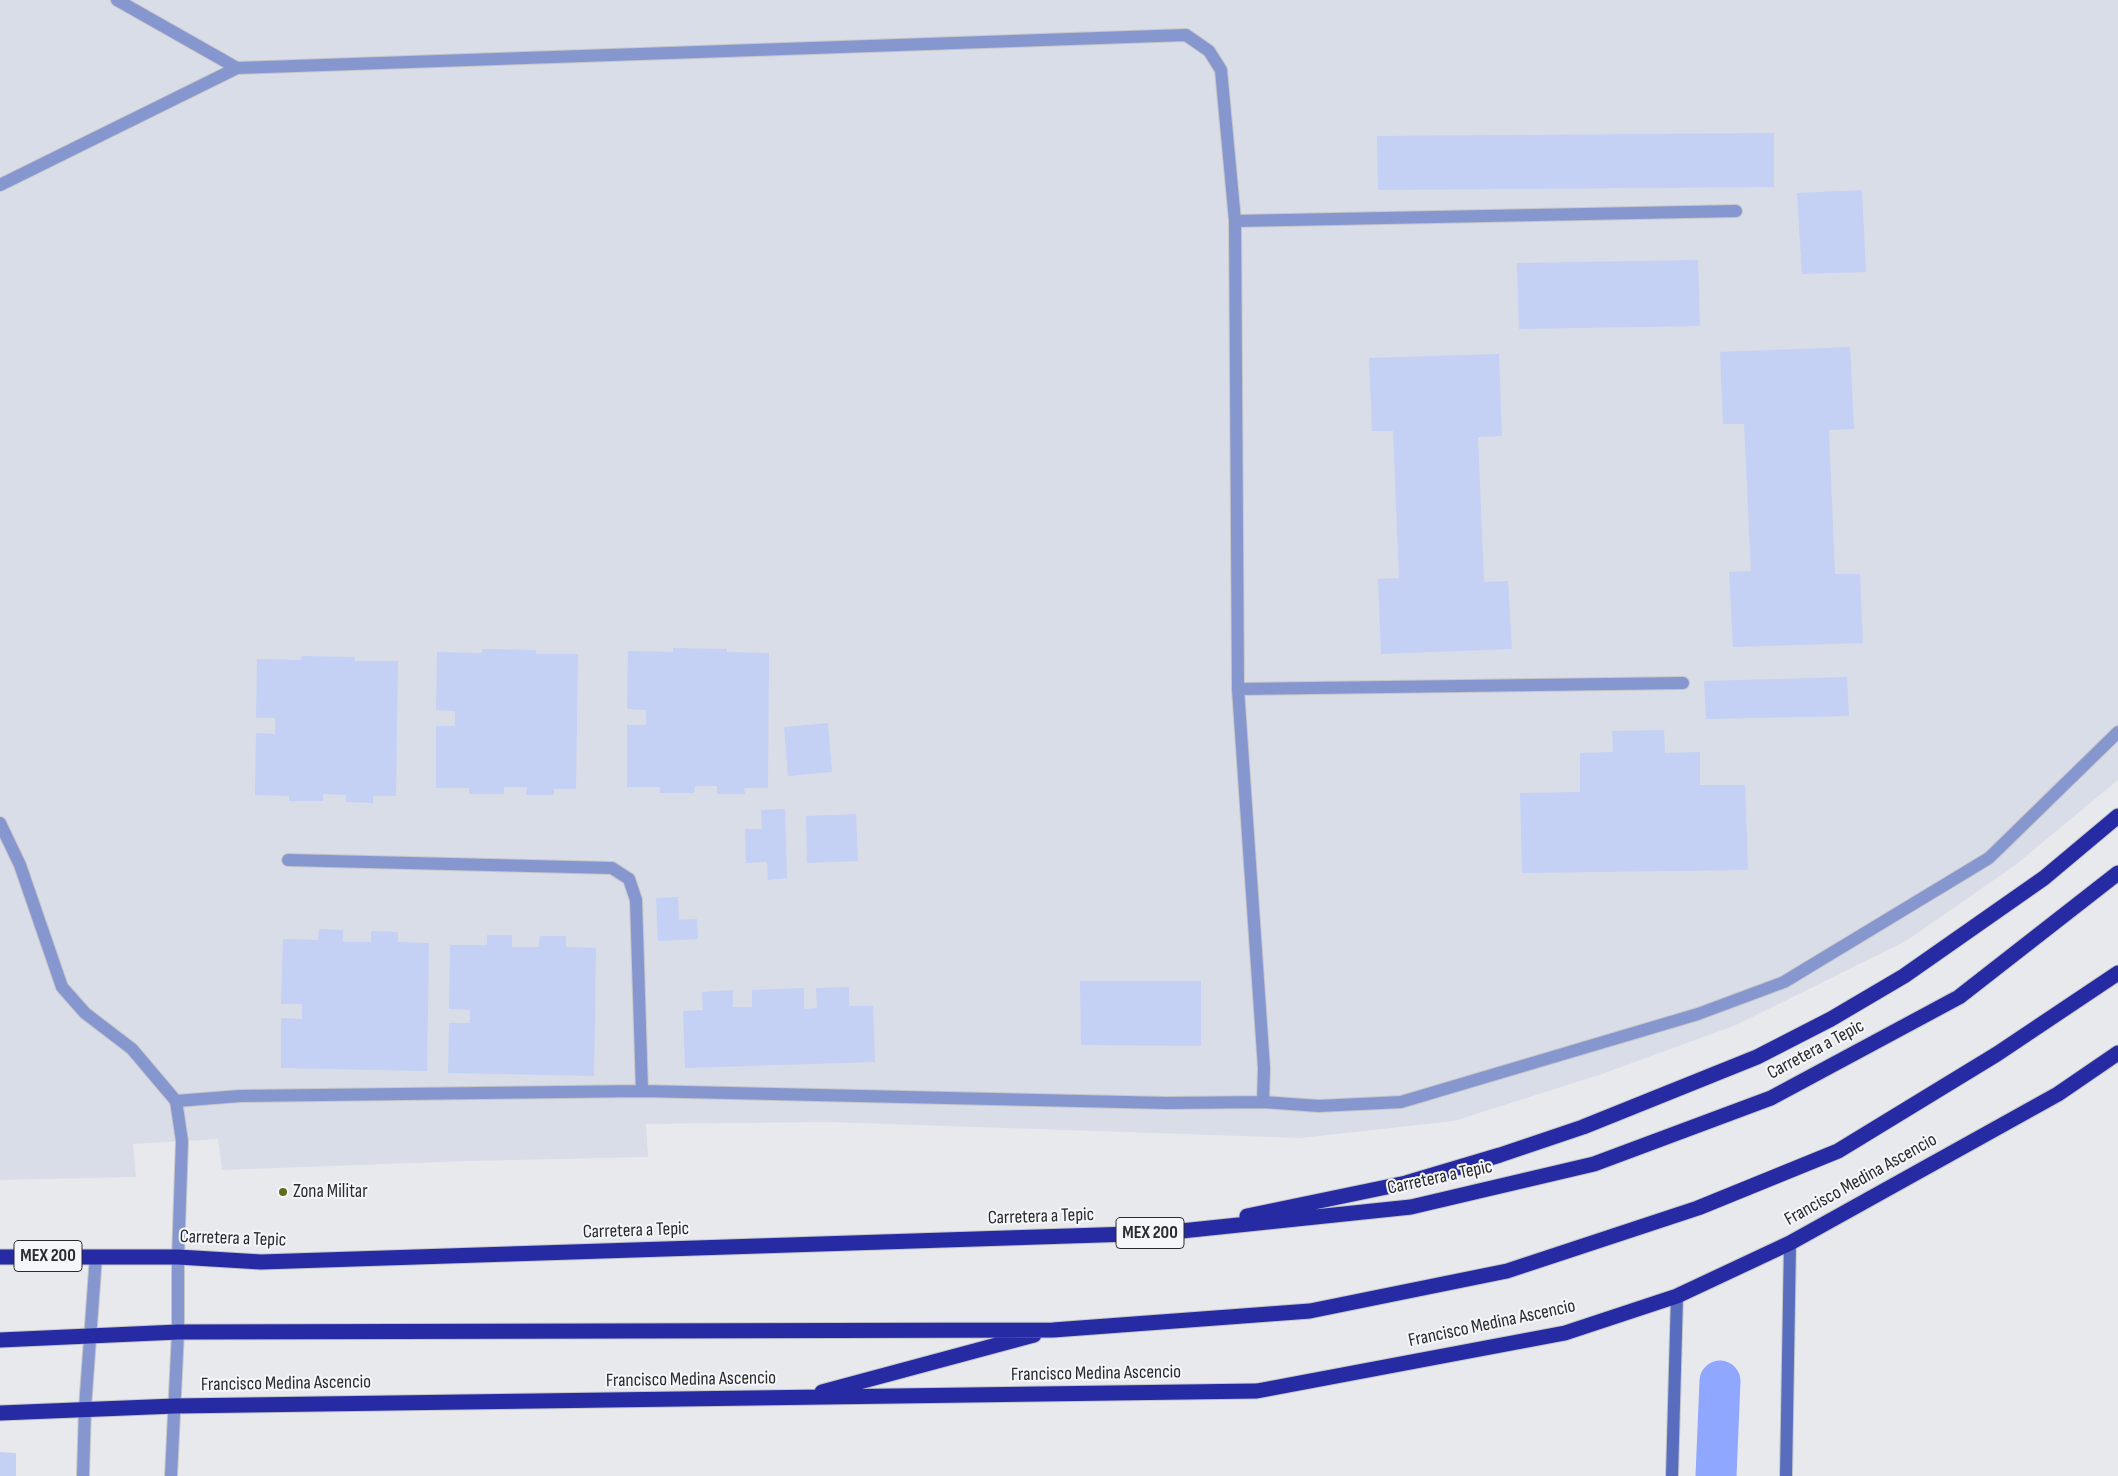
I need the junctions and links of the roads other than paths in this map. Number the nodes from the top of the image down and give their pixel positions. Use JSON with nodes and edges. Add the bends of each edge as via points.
{"nodes":[{"id":1,"x":117,"y":0,"type":"edge"},
{"id":2,"x":237,"y":68,"type":"junction"},
{"id":3,"x":0,"y":185,"type":"edge"},
{"id":4,"x":1736,"y":211,"type":"dead end"},
{"id":5,"x":1235,"y":221,"type":"junction"},
{"id":6,"x":1683,"y":683,"type":"dead end"},
{"id":7,"x":1238,"y":688,"type":"junction"},
{"id":8,"x":2118,"y":732,"type":"edge"},
{"id":9,"x":2118,"y":816,"type":"edge"},
{"id":10,"x":0,"y":823,"type":"edge"},
{"id":11,"x":288,"y":860,"type":"dead end"},
{"id":12,"x":2118,"y":873,"type":"edge"},
{"id":13,"x":2118,"y":974,"type":"edge"},
{"id":14,"x":2118,"y":1053,"type":"edge"},
{"id":15,"x":642,"y":1091,"type":"junction"},
{"id":16,"x":176,"y":1101,"type":"junction"},
{"id":17,"x":1263,"y":1102,"type":"junction"},
{"id":18,"x":1162,"y":1233,"type":"junction"},
{"id":19,"x":1790,"y":1243,"type":"junction"},
{"id":20,"x":96,"y":1256,"type":"junction"},
{"id":21,"x":0,"y":1257,"type":"edge"},
{"id":22,"x":178,"y":1257,"type":"junction"},
{"id":23,"x":1677,"y":1296,"type":"junction"},
{"id":24,"x":1053,"y":1330,"type":"junction"},
{"id":25,"x":178,"y":1332,"type":"junction"},
{"id":26,"x":90,"y":1336,"type":"junction"},
{"id":27,"x":0,"y":1340,"type":"edge"},
{"id":28,"x":798,"y":1398,"type":"junction"},
{"id":29,"x":175,"y":1406,"type":"junction"},
{"id":30,"x":85,"y":1408,"type":"junction"},
{"id":31,"x":0,"y":1413,"type":"edge"},
{"id":32,"x":83,"y":1476,"type":"edge"},
{"id":33,"x":171,"y":1476,"type":"edge"},
{"id":34,"x":1672,"y":1476,"type":"edge"},
{"id":35,"x":1786,"y":1476,"type":"edge"}],
"edges":[{"from":1,"to":2,"type":"street"},
{"from":2,"to":3,"type":"street"},
{"from":2,"to":5,"type":"street","via":[[1186,35],[1209,51],[1221,70]]},
{"from":4,"to":5,"type":"street"},
{"from":5,"to":7,"type":"street"},
{"from":6,"to":7,"type":"street"},
{"from":7,"to":17,"type":"street","via":[[1264,1068]]},
{"from":8,"to":17,"type":"street","via":[[1989,858],[1784,982],[1698,1014],[1400,1102],[1319,1106]]},
{"from":9,"to":18,"type":"highway","via":[[2044,878],[1904,976],[1757,1057],[1583,1127],[1406,1183]]},
{"from":10,"to":16,"type":"street","via":[[20,865],[62,987],[85,1012],[132,1049]]},
{"from":11,"to":15,"type":"street","via":[[612,868],[629,879],[636,900]]},
{"from":12,"to":18,"type":"highway","name":"Carretera a Tepic","number":"MEX 200","via":[[1959,997],[1771,1098],[1594,1164],[1411,1207]]},
{"from":13,"to":24,"type":"highway","via":[[1997,1054],[1838,1151],[1698,1208],[1506,1271],[1310,1311]]},
{"from":14,"to":19,"type":"highway","name":"Francisco Medina Ascencio","via":[[2058,1094]]},
{"from":15,"to":16,"type":"street","via":[[240,1096]]},
{"from":15,"to":17,"type":"street","via":[[1167,1103]]},
{"from":16,"to":22,"type":"street","via":[[182,1141]]},
{"from":18,"to":22,"type":"highway","name":"Carretera a Tepic","number":"MEX 200","via":[[261,1262]]},
{"from":19,"to":23,"type":"highway","name":"Francisco Medina Ascencio"},
{"from":19,"to":35,"type":"street"},
{"from":20,"to":21,"type":"highway","name":"Carretera a Tepic","number":"MEX 200"},
{"from":20,"to":22,"type":"highway","name":"Carretera a Tepic","number":"MEX 200"},
{"from":20,"to":26,"type":"street"},
{"from":22,"to":25,"type":"street"},
{"from":23,"to":28,"type":"highway","name":"Francisco Medina Ascencio","via":[[1565,1333],[1257,1391]]},
{"from":23,"to":34,"type":"street"},
{"from":24,"to":25,"type":"highway"},
{"from":24,"to":28,"type":"highway"},
{"from":25,"to":26,"type":"highway"},
{"from":25,"to":29,"type":"street"},
{"from":26,"to":27,"type":"highway"},
{"from":26,"to":30,"type":"street"},
{"from":28,"to":29,"type":"highway","name":"Francisco Medina Ascencio"},
{"from":29,"to":30,"type":"highway","name":"Francisco Medina Ascencio"},
{"from":29,"to":33,"type":"street"},
{"from":30,"to":31,"type":"highway","name":"Francisco Medina Ascencio"},
{"from":30,"to":32,"type":"street"}]}
